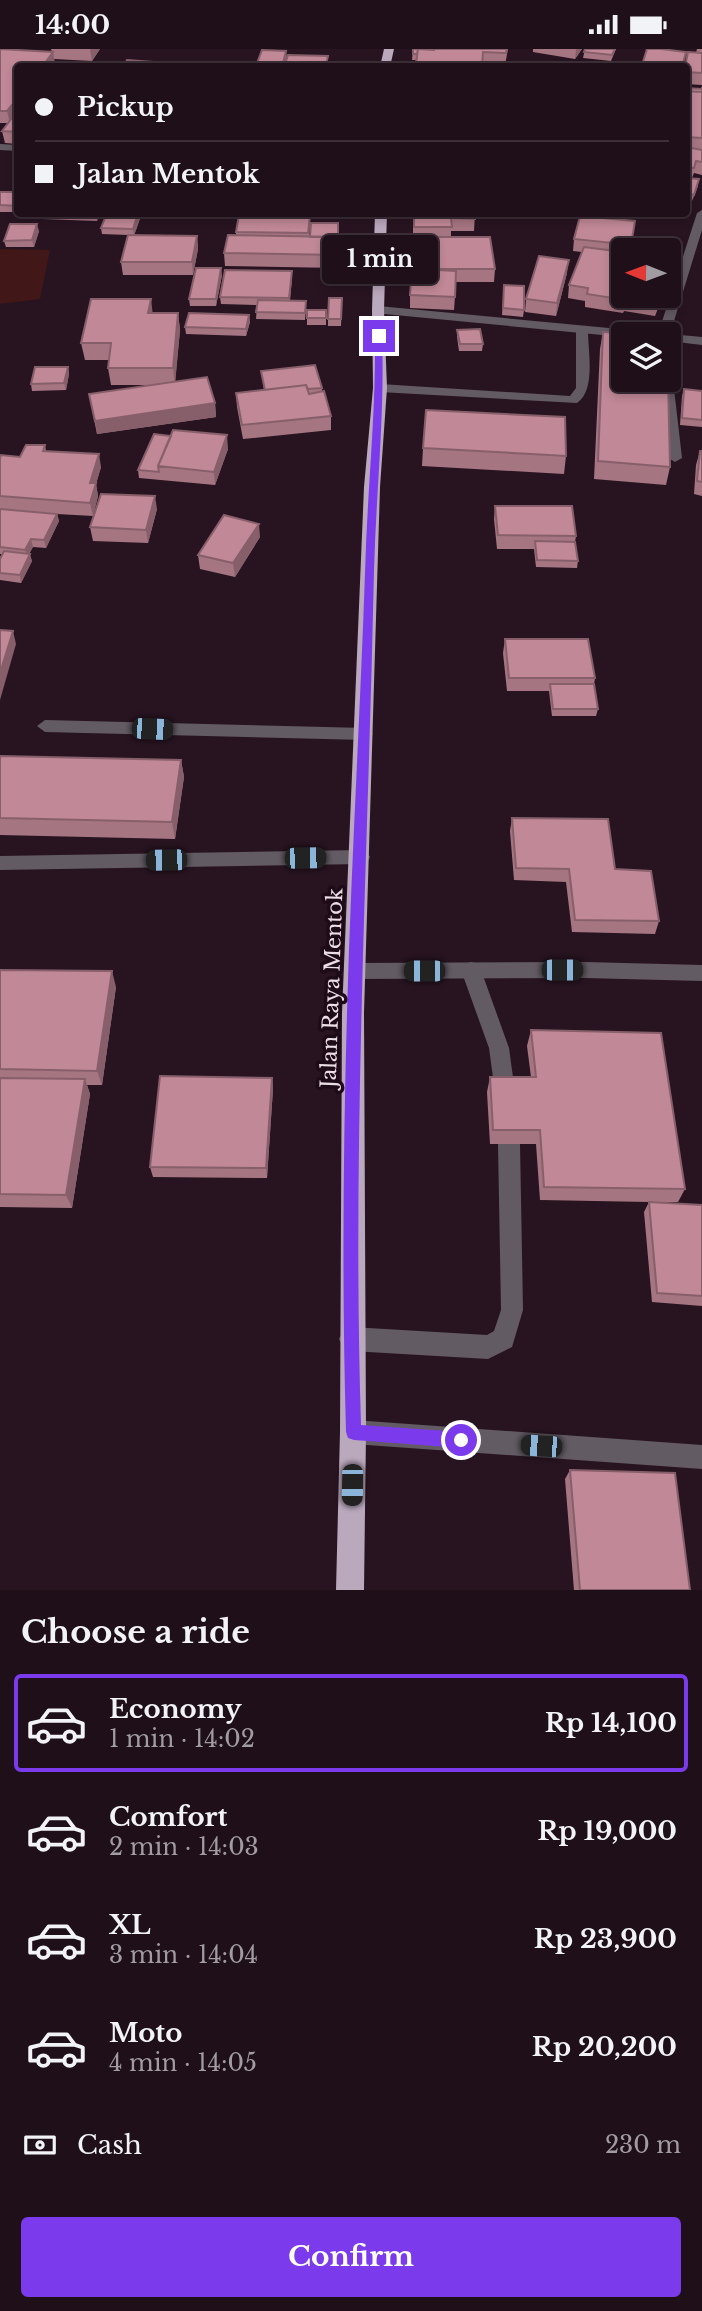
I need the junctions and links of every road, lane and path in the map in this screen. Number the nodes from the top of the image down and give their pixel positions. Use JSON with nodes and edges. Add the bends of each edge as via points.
{"nodes":[{"id":1,"x":8,"y":148,"type":"edge"},
{"id":2,"x":0,"y":158,"type":"edge"},
{"id":3,"x":702,"y":213,"type":"edge"},
{"id":4,"x":381,"y":217,"type":"edge"},
{"id":5,"x":378,"y":310,"type":"junction"},
{"id":6,"x":668,"y":322,"type":"edge"},
{"id":7,"x":582,"y":331,"type":"junction"},
{"id":8,"x":611,"y":333,"type":"edge"},
{"id":9,"x":681,"y":339,"type":"edge"},
{"id":10,"x":702,"y":341,"type":"edge"},
{"id":11,"x":380,"y":388,"type":"junction"},
{"id":12,"x":668,"y":392,"type":"edge"},
{"id":13,"x":675,"y":459,"type":"dead end"},
{"id":14,"x":45,"y":726,"type":"dead end"},
{"id":15,"x":365,"y":734,"type":"junction"},
{"id":16,"x":360,"y":857,"type":"junction"},
{"id":17,"x":0,"y":863,"type":"edge"},
{"id":18,"x":471,"y":970,"type":"junction"},
{"id":19,"x":355,"y":971,"type":"junction"},
{"id":20,"x":702,"y":973,"type":"edge"},
{"id":21,"x":505,"y":1092,"type":"edge"},
{"id":22,"x":509,"y":1144,"type":"edge"},
{"id":23,"x":351,"y":1339,"type":"junction"},
{"id":24,"x":354,"y":1432,"type":"junction"},
{"id":25,"x":702,"y":1457,"type":"edge"},
{"id":26,"x":351,"y":1590,"type":"edge"}],
"edges":[{"from":1,"to":2,"type":"street"},
{"from":3,"to":6,"type":"street"},
{"from":4,"to":5,"type":"highway","name":"Jalan Raya Mentok"},
{"from":5,"to":7,"type":"street"},
{"from":5,"to":11,"type":"highway","name":"Jalan Raya Mentok"},
{"from":7,"to":8,"type":"street"},
{"from":7,"to":11,"type":"street","via":[[582,389],[572,400]]},
{"from":9,"to":10,"type":"street"},
{"from":11,"to":15,"type":"highway","name":"Jalan Raya Mentok","via":[[372,487]]},
{"from":12,"to":13,"type":"street"},
{"from":14,"to":15,"type":"street"},
{"from":15,"to":16,"type":"highway","name":"Jalan Raya Mentok"},
{"from":16,"to":17,"type":"street"},
{"from":16,"to":19,"type":"highway","name":"Jalan Raya Mentok"},
{"from":18,"to":19,"type":"street"},
{"from":18,"to":20,"type":"street"},
{"from":18,"to":21,"type":"street","via":[[499,1048]]},
{"from":19,"to":23,"type":"highway","name":"Jalan Raya Mentok"},
{"from":22,"to":23,"type":"street","via":[[512,1310],[504,1339],[488,1347]]},
{"from":23,"to":24,"type":"highway","name":"Jalan Raya Mentok"},
{"from":24,"to":25,"type":"street"},
{"from":24,"to":26,"type":"highway","name":"Jalan Raya Mentok"}]}
